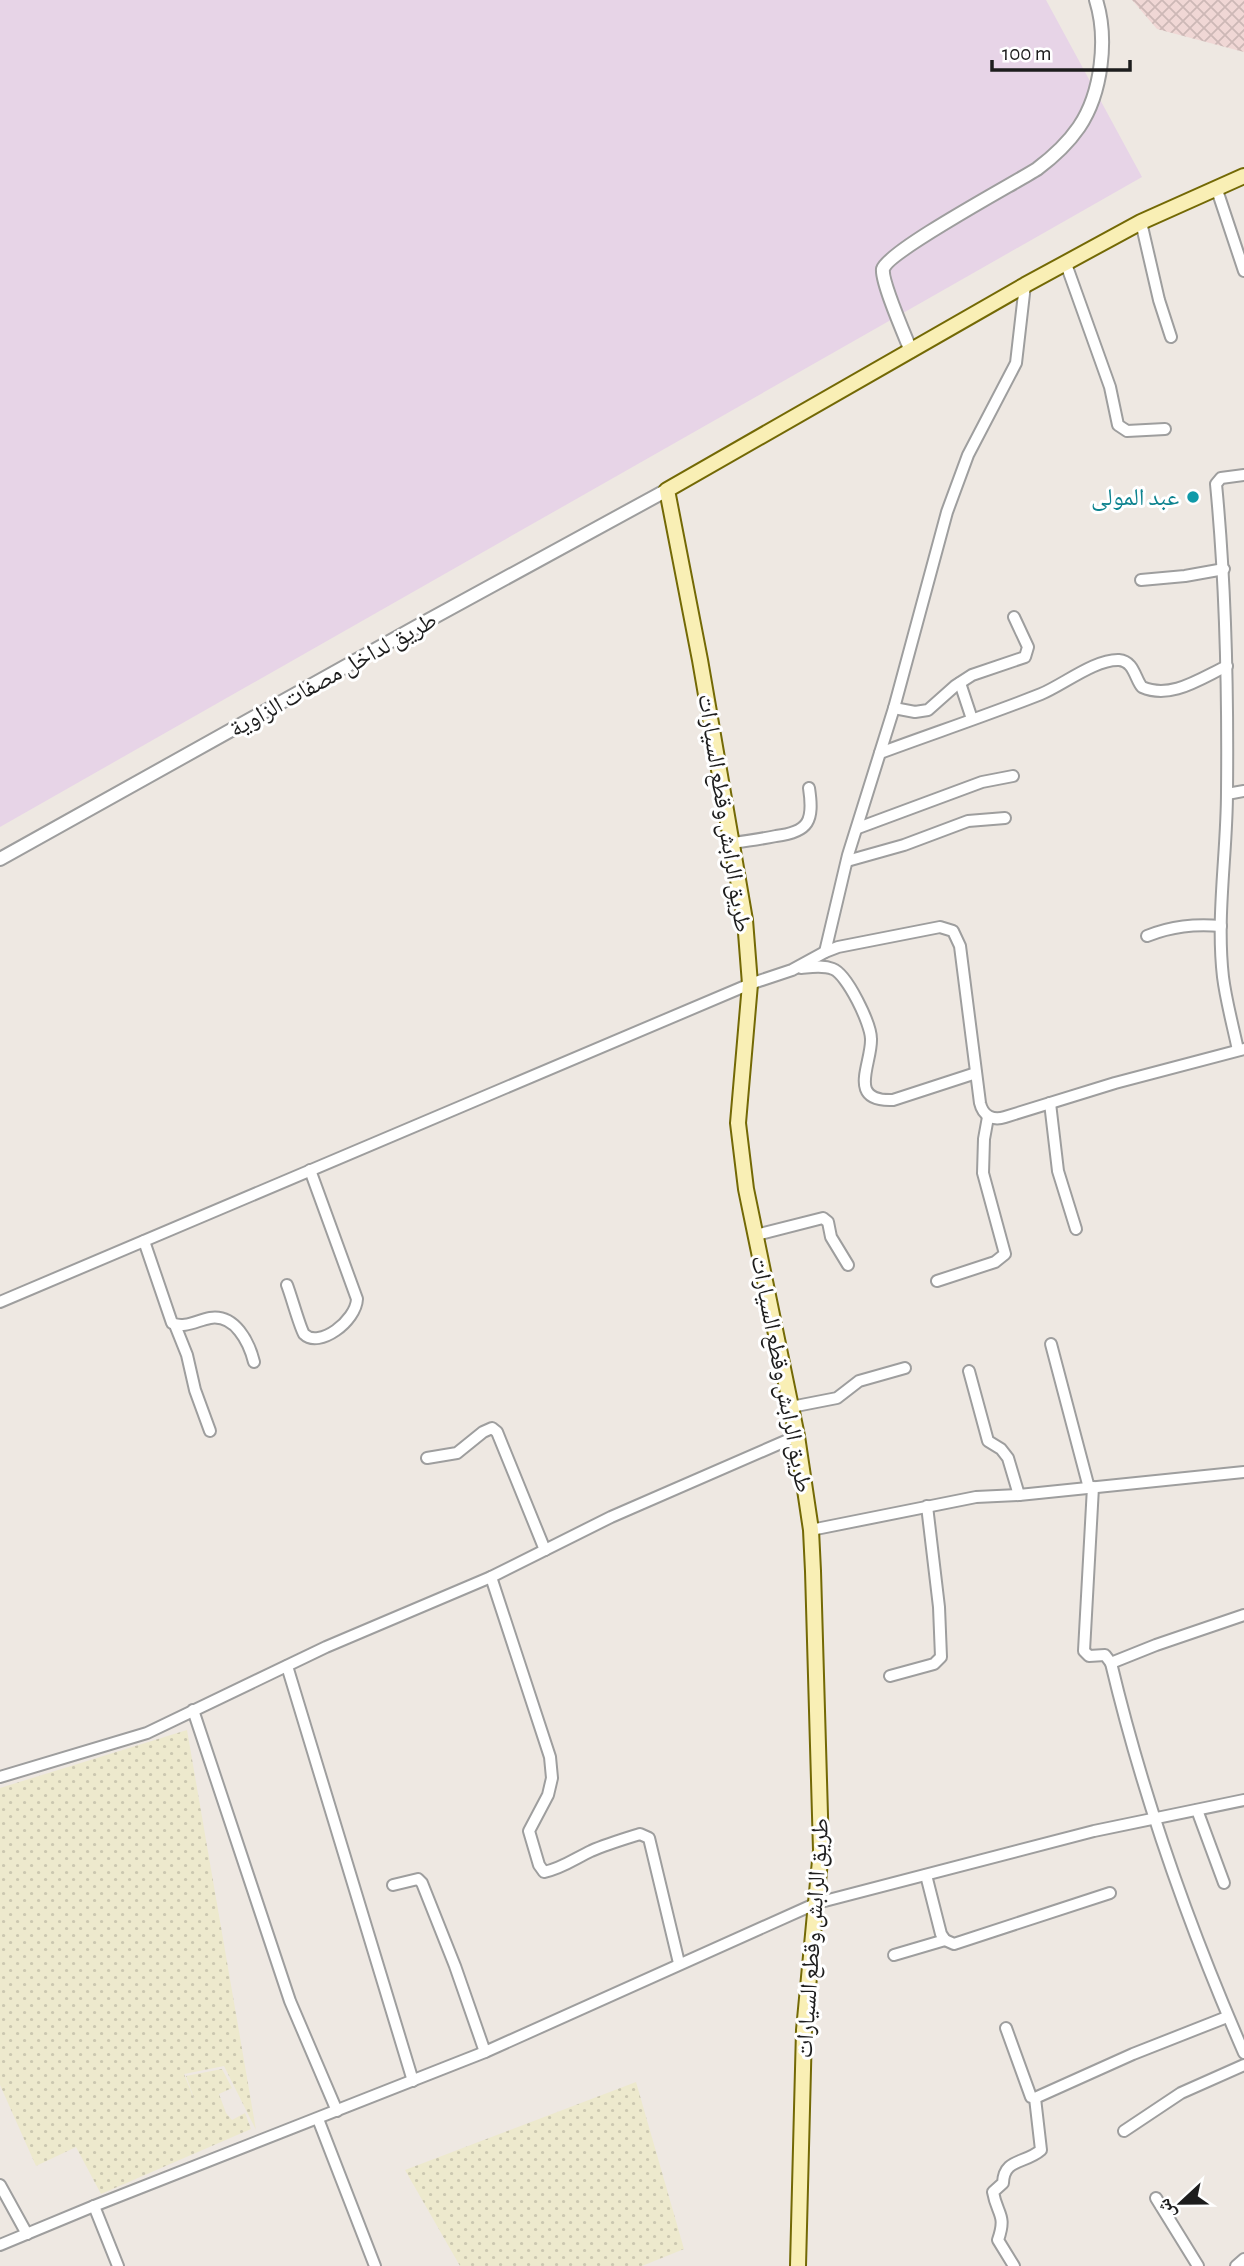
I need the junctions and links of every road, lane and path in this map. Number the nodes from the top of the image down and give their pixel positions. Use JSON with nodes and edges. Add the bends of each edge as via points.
{"nodes":[{"id":1,"x":1096,"y":0,"type":"edge"},
{"id":2,"x":1244,"y":176,"type":"edge"},
{"id":3,"x":1216,"y":187,"type":"junction"},
{"id":4,"x":1141,"y":222,"type":"junction"},
{"id":5,"x":1066,"y":264,"type":"junction"},
{"id":6,"x":1244,"y":271,"type":"edge"},
{"id":7,"x":1026,"y":285,"type":"junction"},
{"id":8,"x":1171,"y":337,"type":"dead end"},
{"id":9,"x":911,"y":351,"type":"junction"},
{"id":10,"x":1165,"y":429,"type":"dead end"},
{"id":11,"x":1244,"y":475,"type":"edge"},
{"id":12,"x":667,"y":490,"type":"junction"},
{"id":13,"x":1224,"y":569,"type":"junction"},
{"id":14,"x":1141,"y":580,"type":"dead end"},
{"id":15,"x":1014,"y":617,"type":"dead end"},
{"id":16,"x":1227,"y":666,"type":"junction"},
{"id":17,"x":960,"y":682,"type":"junction"},
{"id":18,"x":894,"y":708,"type":"junction"},
{"id":19,"x":972,"y":719,"type":"junction"},
{"id":20,"x":880,"y":753,"type":"junction"},
{"id":21,"x":1013,"y":776,"type":"dead end"},
{"id":22,"x":809,"y":788,"type":"dead end"},
{"id":23,"x":1244,"y":791,"type":"edge"},
{"id":24,"x":1227,"y":794,"type":"junction"},
{"id":25,"x":1005,"y":818,"type":"dead end"},
{"id":26,"x":858,"y":828,"type":"junction"},
{"id":27,"x":732,"y":843,"type":"junction"},
{"id":28,"x":0,"y":859,"type":"edge"},
{"id":29,"x":847,"y":861,"type":"junction"},
{"id":30,"x":1221,"y":926,"type":"junction"},
{"id":31,"x":1147,"y":936,"type":"dead end"},
{"id":32,"x":825,"y":951,"type":"junction"},
{"id":33,"x":797,"y":968,"type":"junction"},
{"id":34,"x":750,"y":985,"type":"junction"},
{"id":35,"x":1241,"y":1049,"type":"edge"},
{"id":36,"x":976,"y":1073,"type":"junction"},
{"id":37,"x":1050,"y":1103,"type":"junction"},
{"id":38,"x":989,"y":1116,"type":"junction"},
{"id":39,"x":310,"y":1170,"type":"junction"},
{"id":40,"x":1076,"y":1229,"type":"dead end"},
{"id":41,"x":756,"y":1235,"type":"junction"},
{"id":42,"x":144,"y":1241,"type":"junction"},
{"id":43,"x":848,"y":1265,"type":"dead end"},
{"id":44,"x":937,"y":1281,"type":"dead end"},
{"id":45,"x":287,"y":1286,"type":"dead end"},
{"id":46,"x":0,"y":1301,"type":"edge"},
{"id":47,"x":174,"y":1325,"type":"junction"},
{"id":48,"x":1051,"y":1345,"type":"dead end"},
{"id":49,"x":254,"y":1362,"type":"dead end"},
{"id":50,"x":905,"y":1368,"type":"dead end"},
{"id":51,"x":969,"y":1371,"type":"dead end"},
{"id":52,"x":791,"y":1407,"type":"junction"},
{"id":53,"x":210,"y":1431,"type":"dead end"},
{"id":54,"x":797,"y":1436,"type":"junction"},
{"id":55,"x":427,"y":1458,"type":"dead end"},
{"id":56,"x":1244,"y":1472,"type":"edge"},
{"id":57,"x":1091,"y":1488,"type":"junction"},
{"id":58,"x":1019,"y":1496,"type":"junction"},
{"id":59,"x":927,"y":1506,"type":"junction"},
{"id":60,"x":811,"y":1531,"type":"junction"},
{"id":61,"x":545,"y":1550,"type":"junction"},
{"id":62,"x":491,"y":1577,"type":"junction"},
{"id":63,"x":1244,"y":1615,"type":"edge"},
{"id":64,"x":1111,"y":1663,"type":"junction"},
{"id":65,"x":287,"y":1666,"type":"junction"},
{"id":66,"x":890,"y":1676,"type":"dead end"},
{"id":67,"x":193,"y":1710,"type":"junction"},
{"id":68,"x":0,"y":1777,"type":"edge"},
{"id":69,"x":1244,"y":1800,"type":"edge"},
{"id":70,"x":1197,"y":1811,"type":"junction"},
{"id":71,"x":1154,"y":1820,"type":"junction"},
{"id":72,"x":926,"y":1875,"type":"junction"},
{"id":73,"x":1224,"y":1883,"type":"dead end"},
{"id":74,"x":393,"y":1885,"type":"dead end"},
{"id":75,"x":1110,"y":1893,"type":"dead end"},
{"id":76,"x":817,"y":1903,"type":"junction"},
{"id":77,"x":945,"y":1940,"type":"junction"},
{"id":78,"x":894,"y":1955,"type":"dead end"},
{"id":79,"x":680,"y":1963,"type":"junction"},
{"id":80,"x":1227,"y":2017,"type":"junction"},
{"id":81,"x":1006,"y":2028,"type":"dead end"},
{"id":82,"x":485,"y":2052,"type":"junction"},
{"id":83,"x":1244,"y":2053,"type":"edge"},
{"id":84,"x":1244,"y":2065,"type":"edge"},
{"id":85,"x":414,"y":2081,"type":"junction"},
{"id":86,"x":1035,"y":2098,"type":"junction"},
{"id":87,"x":337,"y":2111,"type":"junction"},
{"id":88,"x":318,"y":2119,"type":"junction"},
{"id":89,"x":1124,"y":2131,"type":"dead end"},
{"id":90,"x":0,"y":2185,"type":"edge"},
{"id":91,"x":1156,"y":2198,"type":"dead end"},
{"id":92,"x":94,"y":2206,"type":"junction"},
{"id":93,"x":27,"y":2234,"type":"junction"},
{"id":94,"x":0,"y":2245,"type":"edge"},
{"id":95,"x":1244,"y":2259,"type":"edge"},
{"id":96,"x":118,"y":2266,"type":"edge"},
{"id":97,"x":375,"y":2266,"type":"edge"},
{"id":98,"x":797,"y":2266,"type":"edge"},
{"id":99,"x":1014,"y":2266,"type":"edge"},
{"id":100,"x":1198,"y":2266,"type":"edge"},
{"id":101,"x":1236,"y":2266,"type":"edge"}],
"edges":[{"from":1,"to":9,"type":"street","via":[[1102,38],[1100,64],[1090,106],[1079,127],[1037,169],[886,262],[882,271],[885,284]]},
{"from":2,"to":3,"type":"main road"},
{"from":3,"to":4,"type":"main road"},
{"from":3,"to":6,"type":"street"},
{"from":4,"to":5,"type":"main road"},
{"from":4,"to":8,"type":"street"},
{"from":5,"to":7,"type":"main road"},
{"from":5,"to":10,"type":"street","via":[[1110,387],[1118,425],[1127,431]]},
{"from":7,"to":9,"type":"main road"},
{"from":7,"to":18,"type":"street","via":[[1016,363],[968,455],[947,513]]},
{"from":9,"to":12,"type":"main road"},
{"from":11,"to":13,"type":"street","via":[[1221,478],[1216,484]]},
{"from":12,"to":27,"type":"main road","name":"طريق الرابش وقطع السيارات"},
{"from":12,"to":28,"type":"street","name":"طريق لداخل مصفات الزاوية"},
{"from":13,"to":14,"type":"street"},
{"from":13,"to":16,"type":"street"},
{"from":15,"to":17,"type":"street","via":[[1028,647],[1027,655]]},
{"from":16,"to":19,"type":"street","via":[[1165,691],[1142,687],[1131,666],[1116,660]]},
{"from":16,"to":24,"type":"street"},
{"from":17,"to":18,"type":"street","via":[[928,710]]},
{"from":17,"to":19,"type":"street"},
{"from":18,"to":20,"type":"street"},
{"from":19,"to":20,"type":"street"},
{"from":20,"to":26,"type":"street"},
{"from":21,"to":26,"type":"street","via":[[982,782]]},
{"from":22,"to":27,"type":"street","via":[[812,806],[804,827],[795,834]]},
{"from":23,"to":24,"type":"street"},
{"from":24,"to":30,"type":"street"},
{"from":25,"to":29,"type":"street","via":[[968,821]]},
{"from":26,"to":29,"type":"street"},
{"from":27,"to":34,"type":"main road","name":"طريق الرابش وقطع السيارات"},
{"from":29,"to":32,"type":"street"},
{"from":30,"to":31,"type":"street","via":[[1184,925]]},
{"from":30,"to":35,"type":"street","via":[[1223,977]]},
{"from":32,"to":33,"type":"street"},
{"from":32,"to":36,"type":"street","via":[[940,927],[954,931],[960,946]]},
{"from":33,"to":34,"type":"street"},
{"from":33,"to":36,"type":"street","via":[[824,966],[844,976],[869,1028],[864,1080],[871,1096],[893,1100]]},
{"from":34,"to":39,"type":"street"},
{"from":34,"to":41,"type":"main road","name":"طريق الرابش وقطع السيارات","via":[[738,1123]]},
{"from":35,"to":37,"type":"street"},
{"from":36,"to":38,"type":"street","via":[[981,1108]]},
{"from":37,"to":38,"type":"street","via":[[1000,1119]]},
{"from":37,"to":40,"type":"street","via":[[1058,1171]]},
{"from":38,"to":44,"type":"street","via":[[983,1173],[1005,1254],[995,1262]]},
{"from":39,"to":42,"type":"street"},
{"from":39,"to":45,"type":"street","via":[[357,1299],[355,1310],[339,1329],[309,1337]]},
{"from":41,"to":43,"type":"street","via":[[823,1218]]},
{"from":41,"to":52,"type":"main road","name":"طريق الرابش وقطع السيارات"},
{"from":42,"to":46,"type":"street"},
{"from":42,"to":47,"type":"street"},
{"from":47,"to":49,"type":"street","via":[[224,1319],[241,1333]]},
{"from":47,"to":53,"type":"street"},
{"from":48,"to":57,"type":"street"},
{"from":50,"to":52,"type":"street","via":[[859,1381],[837,1398]]},
{"from":51,"to":58,"type":"street","via":[[988,1441],[1008,1458]]},
{"from":52,"to":54,"type":"main road","name":"طريق الرابش وقطع السيارات"},
{"from":54,"to":60,"type":"main road","name":"طريق الرابش وقطع السيارات"},
{"from":54,"to":61,"type":"street"},
{"from":55,"to":61,"type":"street","via":[[457,1453],[483,1432],[496,1432]]},
{"from":56,"to":57,"type":"street"},
{"from":57,"to":58,"type":"street"},
{"from":57,"to":64,"type":"street","via":[[1084,1651],[1089,1656],[1105,1655]]},
{"from":58,"to":59,"type":"street","via":[[976,1497]]},
{"from":59,"to":60,"type":"street"},
{"from":59,"to":66,"type":"street","via":[[942,1657],[934,1664]]},
{"from":60,"to":76,"type":"main road","name":"طريق الرابش وقطع السيارات","via":[[820,1767]]},
{"from":61,"to":62,"type":"street"},
{"from":62,"to":65,"type":"street"},
{"from":62,"to":79,"type":"street","via":[[551,1756],[548,1795],[529,1831],[539,1865],[544,1872],[553,1871],[595,1849],[640,1834],[649,1838]]},
{"from":63,"to":64,"type":"street"},
{"from":64,"to":71,"type":"street"},
{"from":65,"to":67,"type":"street"},
{"from":65,"to":85,"type":"street"},
{"from":67,"to":68,"type":"street","via":[[147,1733]]},
{"from":67,"to":87,"type":"street","via":[[290,2001]]},
{"from":69,"to":70,"type":"street"},
{"from":70,"to":71,"type":"street"},
{"from":70,"to":73,"type":"street"},
{"from":71,"to":72,"type":"street"},
{"from":71,"to":80,"type":"street"},
{"from":72,"to":76,"type":"street"},
{"from":72,"to":77,"type":"street"},
{"from":74,"to":82,"type":"street","via":[[418,1879],[422,1883]]},
{"from":75,"to":77,"type":"street","via":[[954,1944]]},
{"from":76,"to":79,"type":"street"},
{"from":76,"to":98,"type":"main road","name":"طريق الرابش وقطع السيارات","via":[[804,2030]]},
{"from":77,"to":78,"type":"street"},
{"from":79,"to":82,"type":"street"},
{"from":80,"to":83,"type":"street"},
{"from":80,"to":86,"type":"street"},
{"from":81,"to":86,"type":"street"},
{"from":82,"to":85,"type":"street"},
{"from":84,"to":89,"type":"street","via":[[1181,2093]]},
{"from":85,"to":87,"type":"street"},
{"from":86,"to":99,"type":"street","via":[[1041,2150],[1009,2166],[1003,2172],[1003,2183],[993,2192],[1003,2219],[999,2240]]},
{"from":87,"to":88,"type":"street"},
{"from":88,"to":92,"type":"street"},
{"from":88,"to":97,"type":"street"},
{"from":90,"to":93,"type":"street"},
{"from":91,"to":100,"type":"street"},
{"from":92,"to":93,"type":"street"},
{"from":92,"to":96,"type":"street"},
{"from":93,"to":94,"type":"street"},
{"from":95,"to":101,"type":"street"}]}
